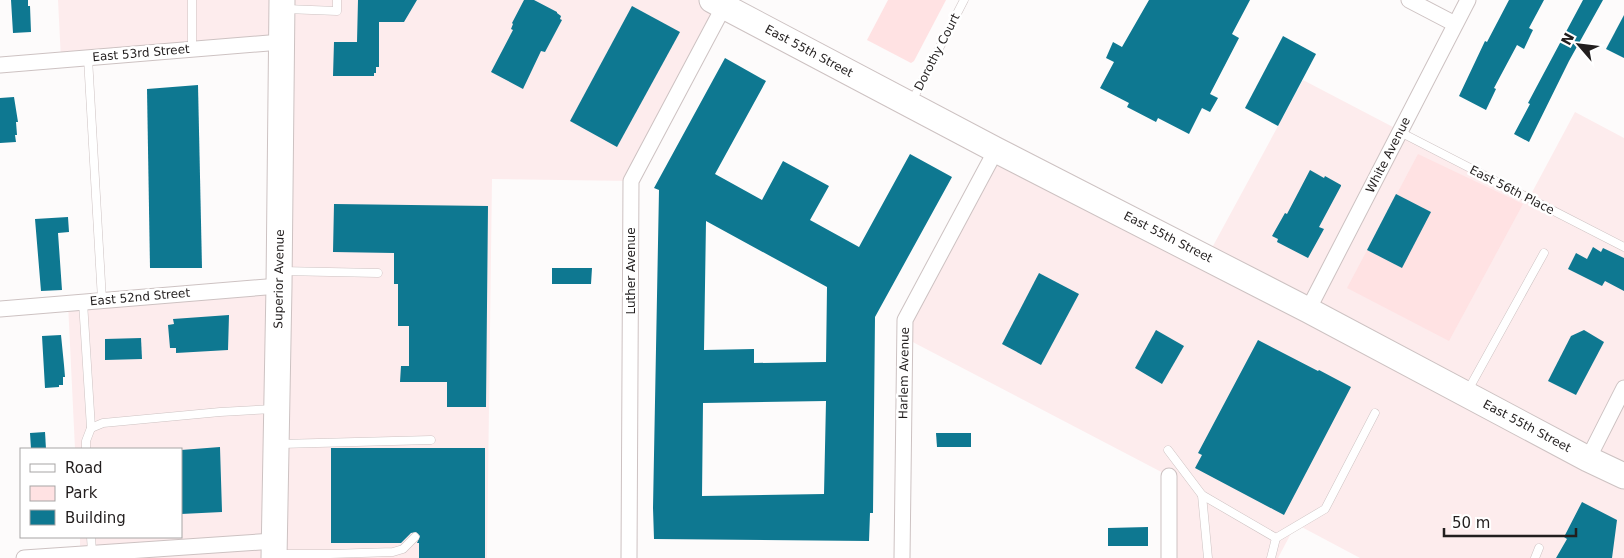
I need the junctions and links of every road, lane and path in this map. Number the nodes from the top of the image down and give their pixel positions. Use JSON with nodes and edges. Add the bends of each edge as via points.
{"nodes":[{"id":1,"x":192,"y":0,"type":"edge"},
{"id":2,"x":337,"y":0,"type":"edge"},
{"id":3,"x":964,"y":0,"type":"edge"},
{"id":4,"x":1409,"y":0,"type":"edge"},
{"id":5,"x":1468,"y":0,"type":"edge"},
{"id":6,"x":718,"y":3,"type":"edge"},
{"id":7,"x":282,"y":5,"type":"edge"},
{"id":8,"x":1455,"y":24,"type":"junction"},
{"id":9,"x":281,"y":42,"type":"junction"},
{"id":10,"x":192,"y":49,"type":"junction"},
{"id":11,"x":88,"y":58,"type":"junction"},
{"id":12,"x":0,"y":65,"type":"edge"},
{"id":13,"x":910,"y":104,"type":"junction"},
{"id":14,"x":1400,"y":132,"type":"junction"},
{"id":15,"x":996,"y":150,"type":"junction"},
{"id":16,"x":1624,"y":247,"type":"edge"},
{"id":17,"x":1544,"y":252,"type":"dead end"},
{"id":18,"x":378,"y":273,"type":"dead end"},
{"id":19,"x":279,"y":278,"type":"junction"},
{"id":20,"x":102,"y":300,"type":"junction"},
{"id":21,"x":83,"y":302,"type":"junction"},
{"id":22,"x":0,"y":309,"type":"edge"},
{"id":23,"x":1308,"y":310,"type":"junction"},
{"id":24,"x":1624,"y":388,"type":"edge"},
{"id":25,"x":1466,"y":394,"type":"junction"},
{"id":26,"x":276,"y":409,"type":"junction"},
{"id":27,"x":1375,"y":413,"type":"dead end"},
{"id":28,"x":91,"y":428,"type":"junction"},
{"id":29,"x":431,"y":440,"type":"dead end"},
{"id":30,"x":276,"y":445,"type":"junction"},
{"id":31,"x":86,"y":448,"type":"edge"},
{"id":32,"x":1168,"y":450,"type":"dead end"},
{"id":33,"x":1588,"y":459,"type":"junction"},
{"id":34,"x":1169,"y":476,"type":"dead end"},
{"id":35,"x":1624,"y":476,"type":"edge"},
{"id":36,"x":1202,"y":495,"type":"junction"},
{"id":37,"x":415,"y":537,"type":"dead end"},
{"id":38,"x":91,"y":538,"type":"edge"},
{"id":39,"x":1276,"y":538,"type":"junction"},
{"id":40,"x":1539,"y":548,"type":"dead end"},
{"id":41,"x":274,"y":551,"type":"edge"},
{"id":42,"x":92,"y":553,"type":"junction"},
{"id":43,"x":24,"y":558,"type":"edge"},
{"id":44,"x":629,"y":558,"type":"edge"},
{"id":45,"x":902,"y":558,"type":"edge"},
{"id":46,"x":1169,"y":558,"type":"edge"},
{"id":47,"x":1208,"y":558,"type":"edge"},
{"id":48,"x":1271,"y":558,"type":"edge"},
{"id":49,"x":1535,"y":558,"type":"edge"}],
"edges":[{"from":1,"to":10,"type":"lane"},
{"from":2,"to":7,"type":"lane","via":[[337,11]]},
{"from":3,"to":13,"type":"lane","name":"Dorothy Court"},
{"from":4,"to":8,"type":"street"},
{"from":5,"to":8,"type":"street","name":"White Avenue"},
{"from":6,"to":13,"type":"main road","name":"East 55th Street"},
{"from":6,"to":44,"type":"street","name":"Luther Avenue","via":[[631,180]]},
{"from":7,"to":9,"type":"main road","name":"Superior Avenue"},
{"from":8,"to":14,"type":"street","name":"White Avenue"},
{"from":9,"to":10,"type":"street","name":"East 53rd Street"},
{"from":9,"to":19,"type":"main road","name":"Superior Avenue"},
{"from":10,"to":11,"type":"street","name":"East 53rd Street"},
{"from":11,"to":12,"type":"street","name":"East 53rd Street"},
{"from":11,"to":20,"type":"lane"},
{"from":13,"to":15,"type":"main road","name":"East 55th Street"},
{"from":14,"to":16,"type":"lane","name":"East 56th Place"},
{"from":14,"to":23,"type":"street","name":"White Avenue"},
{"from":15,"to":23,"type":"main road","name":"East 55th Street"},
{"from":15,"to":45,"type":"street","name":"Harlem Avenue","via":[[905,320]]},
{"from":17,"to":25,"type":"lane"},
{"from":18,"to":19,"type":"lane"},
{"from":19,"to":20,"type":"street","name":"East 52nd Street"},
{"from":19,"to":26,"type":"main road","name":"Superior Avenue"},
{"from":20,"to":21,"type":"street","name":"East 52nd Street"},
{"from":21,"to":22,"type":"street","name":"East 52nd Street"},
{"from":21,"to":28,"type":"lane"},
{"from":23,"to":25,"type":"main road","name":"East 55th Street"},
{"from":24,"to":33,"type":"street"},
{"from":25,"to":33,"type":"main road","name":"East 55th Street"},
{"from":26,"to":28,"type":"lane","via":[[103,423]]},
{"from":26,"to":30,"type":"main road","name":"Superior Avenue"},
{"from":27,"to":39,"type":"lane","via":[[1325,509]]},
{"from":28,"to":31,"type":"lane"},
{"from":29,"to":30,"type":"lane"},
{"from":30,"to":41,"type":"main road","name":"Superior Avenue"},
{"from":32,"to":36,"type":"lane"},
{"from":33,"to":35,"type":"main road","name":"East 55th Street"},
{"from":34,"to":46,"type":"street"},
{"from":36,"to":39,"type":"lane"},
{"from":36,"to":47,"type":"lane"},
{"from":37,"to":41,"type":"lane","via":[[403,549],[393,552],[330,554]]},
{"from":38,"to":42,"type":"lane"},
{"from":39,"to":48,"type":"lane"},
{"from":40,"to":49,"type":"lane"},
{"from":41,"to":42,"type":"street"},
{"from":42,"to":43,"type":"street"}]}
